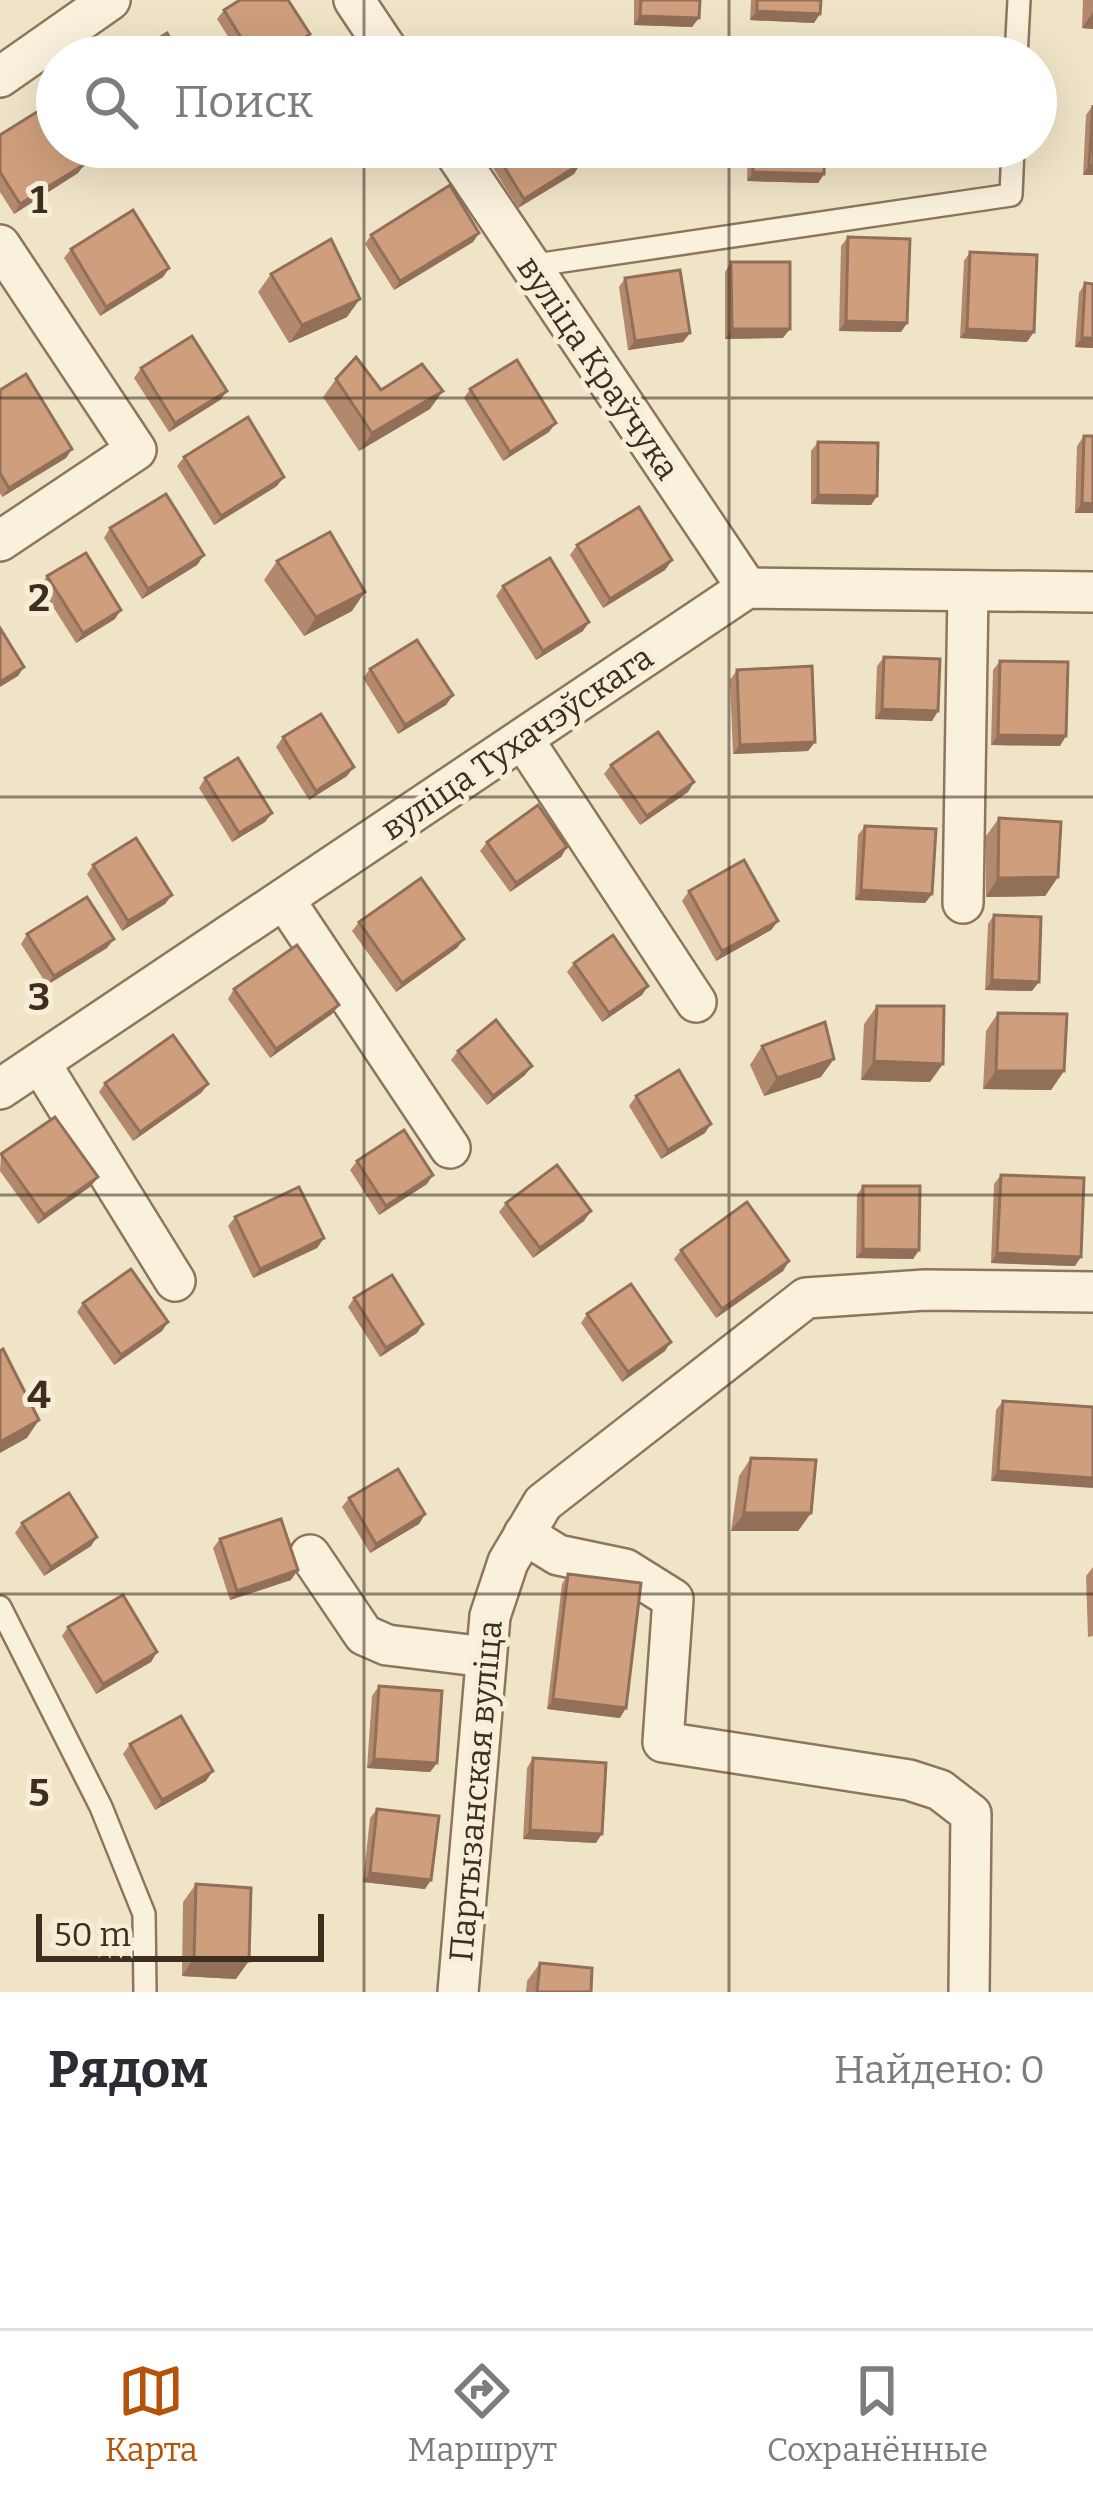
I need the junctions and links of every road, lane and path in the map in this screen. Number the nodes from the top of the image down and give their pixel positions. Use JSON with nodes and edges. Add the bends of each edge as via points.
{"nodes":[{"id":1,"x":110,"y":0,"type":"edge"},
{"id":2,"x":354,"y":0,"type":"edge"},
{"id":3,"x":1019,"y":0,"type":"edge"},
{"id":4,"x":59,"y":36,"type":"edge"},
{"id":5,"x":378,"y":36,"type":"edge"},
{"id":6,"x":1017,"y":36,"type":"edge"},
{"id":7,"x":36,"y":52,"type":"edge"},
{"id":8,"x":0,"y":77,"type":"edge"},
{"id":9,"x":465,"y":168,"type":"edge"},
{"id":10,"x":1012,"y":168,"type":"edge"},
{"id":11,"x":0,"y":245,"type":"edge"},
{"id":12,"x":529,"y":266,"type":"junction"},
{"id":13,"x":0,"y":541,"type":"edge"},
{"id":14,"x":747,"y":588,"type":"junction"},
{"id":15,"x":968,"y":591,"type":"junction"},
{"id":16,"x":1093,"y":592,"type":"edge"},
{"id":17,"x":523,"y":739,"type":"junction"},
{"id":18,"x":284,"y":899,"type":"junction"},
{"id":19,"x":963,"y":904,"type":"dead end"},
{"id":20,"x":696,"y":1002,"type":"dead end"},
{"id":21,"x":40,"y":1063,"type":"junction"},
{"id":22,"x":0,"y":1090,"type":"edge"},
{"id":23,"x":450,"y":1148,"type":"dead end"},
{"id":24,"x":175,"y":1281,"type":"dead end"},
{"id":25,"x":1093,"y":1292,"type":"edge"},
{"id":26,"x":524,"y":1534,"type":"junction"},
{"id":27,"x":310,"y":1555,"type":"dead end"},
{"id":28,"x":0,"y":1607,"type":"edge"},
{"id":29,"x":486,"y":1657,"type":"junction"},
{"id":30,"x":145,"y":1992,"type":"edge"},
{"id":31,"x":458,"y":1992,"type":"edge"},
{"id":32,"x":969,"y":1992,"type":"edge"}],
"edges":[{"from":1,"to":4,"type":"street"},
{"from":2,"to":5,"type":"street"},
{"from":3,"to":6,"type":"lane"},
{"from":7,"to":8,"type":"street"},
{"from":9,"to":12,"type":"street","name":"вуліца Краўчука"},
{"from":10,"to":12,"type":"lane","via":[[1011,195]]},
{"from":11,"to":13,"type":"street","via":[[136,450]]},
{"from":12,"to":14,"type":"street","name":"вуліца Краўчука"},
{"from":14,"to":15,"type":"street"},
{"from":14,"to":17,"type":"street","name":"вуліца Тухачэўскага"},
{"from":15,"to":16,"type":"street"},
{"from":15,"to":19,"type":"street"},
{"from":17,"to":18,"type":"street","name":"вуліца Тухачэўскага"},
{"from":17,"to":20,"type":"street"},
{"from":18,"to":21,"type":"street","name":"вуліца Тухачэўскага"},
{"from":18,"to":23,"type":"street"},
{"from":21,"to":22,"type":"street","name":"вуліца Тухачэўскага"},
{"from":21,"to":24,"type":"street"},
{"from":25,"to":26,"type":"street","name":"Партызанская вуліца","via":[[806,1298],[543,1503]]},
{"from":26,"to":29,"type":"street","name":"Партызанская вуліца","via":[[490,1616]]},
{"from":26,"to":32,"type":"street","via":[[558,1555],[625,1569],[673,1598],[663,1742],[909,1780],[940,1790],[971,1814]]},
{"from":27,"to":29,"type":"street","via":[[364,1635]]},
{"from":28,"to":30,"type":"lane","via":[[101,1807],[144,1914]]},
{"from":29,"to":31,"type":"street","name":"Партызанская вуліца"}]}
